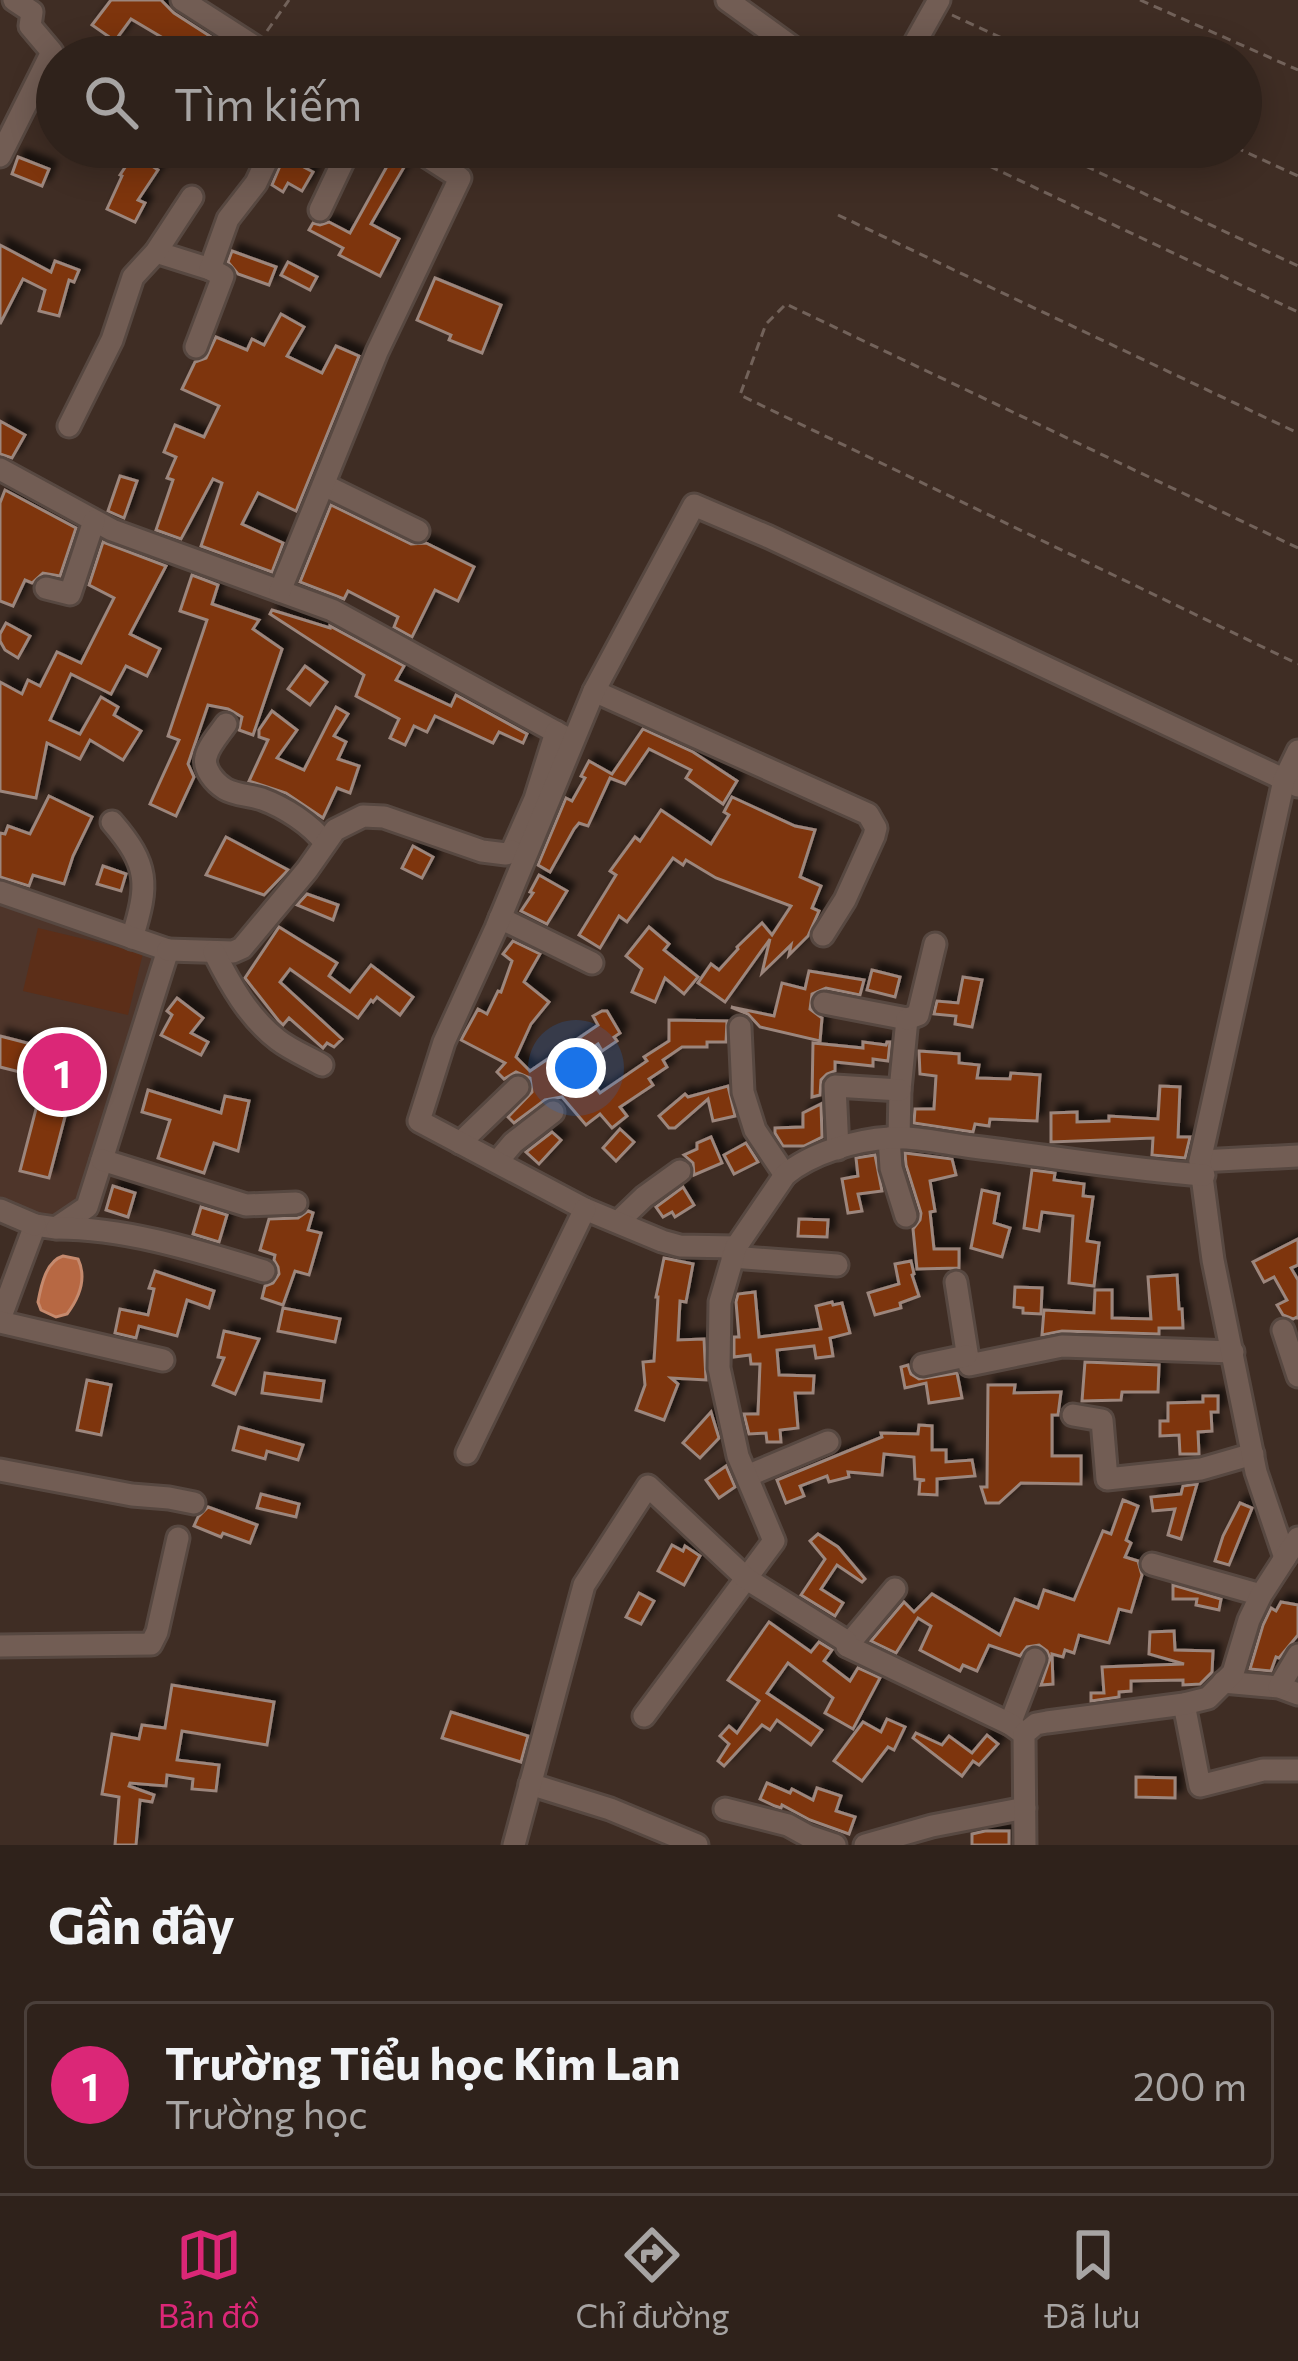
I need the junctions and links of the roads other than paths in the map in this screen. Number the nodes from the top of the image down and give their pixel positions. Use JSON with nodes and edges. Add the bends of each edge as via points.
{"nodes":[{"id":1,"x":182,"y":0,"type":"edge"},
{"id":2,"x":727,"y":0,"type":"edge"},
{"id":3,"x":937,"y":3,"type":"edge"},
{"id":4,"x":30,"y":4,"type":"edge"},
{"id":5,"x":38,"y":36,"type":"edge"},
{"id":6,"x":238,"y":36,"type":"edge"},
{"id":7,"x":777,"y":36,"type":"edge"},
{"id":8,"x":919,"y":36,"type":"edge"},
{"id":9,"x":36,"y":84,"type":"edge"},
{"id":10,"x":0,"y":156,"type":"edge"},
{"id":11,"x":263,"y":168,"type":"edge"},
{"id":12,"x":340,"y":168,"type":"edge"},
{"id":13,"x":445,"y":168,"type":"edge"},
{"id":14,"x":192,"y":196,"type":"dead end"},
{"id":15,"x":320,"y":210,"type":"dead end"},
{"id":16,"x":156,"y":252,"type":"junction"},
{"id":17,"x":210,"y":269,"type":"junction"},
{"id":18,"x":196,"y":347,"type":"dead end"},
{"id":19,"x":69,"y":426,"type":"dead end"},
{"id":20,"x":0,"y":470,"type":"edge"},
{"id":21,"x":324,"y":485,"type":"junction"},
{"id":22,"x":94,"y":520,"type":"junction"},
{"id":23,"x":418,"y":531,"type":"dead end"},
{"id":24,"x":46,"y":588,"type":"dead end"},
{"id":25,"x":280,"y":592,"type":"junction"},
{"id":26,"x":594,"y":692,"type":"junction"},
{"id":27,"x":226,"y":724,"type":"dead end"},
{"id":28,"x":564,"y":737,"type":"junction"},
{"id":29,"x":1298,"y":752,"type":"edge"},
{"id":30,"x":1291,"y":783,"type":"edge"},
{"id":31,"x":112,"y":822,"type":"dead end"},
{"id":32,"x":325,"y":843,"type":"junction"},
{"id":33,"x":517,"y":857,"type":"junction"},
{"id":34,"x":0,"y":892,"type":"edge"},
{"id":35,"x":500,"y":918,"type":"junction"},
{"id":36,"x":823,"y":934,"type":"dead end"},
{"id":37,"x":132,"y":938,"type":"junction"},
{"id":38,"x":935,"y":944,"type":"dead end"},
{"id":39,"x":168,"y":950,"type":"junction"},
{"id":40,"x":214,"y":952,"type":"junction"},
{"id":41,"x":592,"y":963,"type":"dead end"},
{"id":42,"x":824,"y":1003,"type":"dead end"},
{"id":43,"x":907,"y":1019,"type":"junction"},
{"id":44,"x":740,"y":1027,"type":"dead end"},
{"id":45,"x":322,"y":1065,"type":"dead end"},
{"id":46,"x":518,"y":1087,"type":"dead end"},
{"id":47,"x":900,"y":1090,"type":"junction"},
{"id":48,"x":553,"y":1112,"type":"dead end"},
{"id":49,"x":894,"y":1138,"type":"junction"},
{"id":50,"x":460,"y":1143,"type":"junction"},
{"id":51,"x":838,"y":1149,"type":"junction"},
{"id":52,"x":1298,"y":1156,"type":"edge"},
{"id":53,"x":102,"y":1160,"type":"junction"},
{"id":54,"x":497,"y":1162,"type":"junction"},
{"id":55,"x":1202,"y":1168,"type":"junction"},
{"id":56,"x":680,"y":1171,"type":"dead end"},
{"id":57,"x":785,"y":1175,"type":"junction"},
{"id":58,"x":296,"y":1203,"type":"dead end"},
{"id":59,"x":585,"y":1209,"type":"junction"},
{"id":60,"x":0,"y":1210,"type":"edge"},
{"id":61,"x":906,"y":1216,"type":"dead end"},
{"id":62,"x":618,"y":1222,"type":"junction"},
{"id":63,"x":45,"y":1227,"type":"junction"},
{"id":64,"x":734,"y":1252,"type":"junction"},
{"id":65,"x":837,"y":1265,"type":"dead end"},
{"id":66,"x":264,"y":1271,"type":"dead end"},
{"id":67,"x":956,"y":1282,"type":"dead end"},
{"id":68,"x":0,"y":1321,"type":"edge"},
{"id":69,"x":1282,"y":1330,"type":"dead end"},
{"id":70,"x":1233,"y":1352,"type":"junction"},
{"id":71,"x":966,"y":1356,"type":"junction"},
{"id":72,"x":163,"y":1360,"type":"dead end"},
{"id":73,"x":922,"y":1365,"type":"dead end"},
{"id":74,"x":1298,"y":1376,"type":"edge"},
{"id":75,"x":1073,"y":1415,"type":"dead end"},
{"id":76,"x":828,"y":1442,"type":"dead end"},
{"id":77,"x":467,"y":1453,"type":"dead end"},
{"id":78,"x":1253,"y":1454,"type":"junction"},
{"id":79,"x":0,"y":1470,"type":"edge"},
{"id":80,"x":746,"y":1476,"type":"junction"},
{"id":81,"x":194,"y":1503,"type":"dead end"},
{"id":82,"x":178,"y":1538,"type":"dead end"},
{"id":83,"x":1292,"y":1548,"type":"edge"},
{"id":84,"x":1152,"y":1564,"type":"dead end"},
{"id":85,"x":746,"y":1579,"type":"junction"},
{"id":86,"x":896,"y":1589,"type":"dead end"},
{"id":87,"x":1261,"y":1595,"type":"junction"},
{"id":88,"x":0,"y":1646,"type":"edge"},
{"id":89,"x":847,"y":1646,"type":"junction"},
{"id":90,"x":1298,"y":1655,"type":"edge"},
{"id":91,"x":1036,"y":1659,"type":"dead end"},
{"id":92,"x":1223,"y":1682,"type":"junction"},
{"id":93,"x":1288,"y":1691,"type":"edge"},
{"id":94,"x":1184,"y":1704,"type":"junction"},
{"id":95,"x":644,"y":1716,"type":"dead end"},
{"id":96,"x":1017,"y":1729,"type":"junction"},
{"id":97,"x":1298,"y":1770,"type":"edge"},
{"id":98,"x":530,"y":1784,"type":"junction"},
{"id":99,"x":1025,"y":1808,"type":"junction"},
{"id":100,"x":725,"y":1809,"type":"dead end"},
{"id":101,"x":514,"y":1845,"type":"edge"},
{"id":102,"x":697,"y":1845,"type":"edge"},
{"id":103,"x":835,"y":1845,"type":"edge"},
{"id":104,"x":865,"y":1845,"type":"edge"},
{"id":105,"x":1024,"y":1845,"type":"edge"}],
"edges":[{"from":1,"to":6,"type":"street"},
{"from":2,"to":7,"type":"street"},
{"from":3,"to":8,"type":"street"},
{"from":4,"to":5,"type":"street"},
{"from":9,"to":10,"type":"street"},
{"from":11,"to":17,"type":"street","via":[[229,219]]},
{"from":12,"to":15,"type":"street"},
{"from":13,"to":21,"type":"street","via":[[460,178]]},
{"from":14,"to":16,"type":"street"},
{"from":16,"to":17,"type":"street"},
{"from":16,"to":19,"type":"street","via":[[133,277]]},
{"from":17,"to":18,"type":"street","via":[[223,276]]},
{"from":20,"to":22,"type":"street"},
{"from":21,"to":23,"type":"street"},
{"from":21,"to":25,"type":"street"},
{"from":22,"to":24,"type":"street","via":[[70,594]]},
{"from":22,"to":25,"type":"street"},
{"from":25,"to":28,"type":"street","via":[[332,610]]},
{"from":26,"to":28,"type":"street"},
{"from":26,"to":30,"type":"street","via":[[694,505]]},
{"from":26,"to":36,"type":"street","via":[[868,814],[874,836]]},
{"from":27,"to":32,"type":"street","via":[[206,757],[212,778],[295,817]]},
{"from":28,"to":33,"type":"street"},
{"from":29,"to":30,"type":"street"},
{"from":30,"to":55,"type":"street"},
{"from":31,"to":37,"type":"street","via":[[143,869]]},
{"from":32,"to":33,"type":"street","via":[[363,816],[384,817]]},
{"from":32,"to":40,"type":"street","via":[[242,948]]},
{"from":33,"to":35,"type":"street"},
{"from":34,"to":37,"type":"street"},
{"from":35,"to":41,"type":"street"},
{"from":35,"to":50,"type":"street","via":[[444,1042],[419,1121]]},
{"from":37,"to":39,"type":"street"},
{"from":38,"to":43,"type":"street","via":[[918,1015]]},
{"from":39,"to":40,"type":"street"},
{"from":39,"to":53,"type":"street"},
{"from":40,"to":45,"type":"street","via":[[259,1022]]},
{"from":42,"to":43,"type":"street"},
{"from":43,"to":47,"type":"street"},
{"from":44,"to":57,"type":"street","via":[[754,1130]]},
{"from":46,"to":50,"type":"street"},
{"from":47,"to":49,"type":"street"},
{"from":47,"to":51,"type":"street","via":[[836,1086]]},
{"from":48,"to":54,"type":"street"},
{"from":49,"to":51,"type":"street"},
{"from":49,"to":55,"type":"street","via":[[1156,1172]]},
{"from":49,"to":61,"type":"street","via":[[891,1168]]},
{"from":50,"to":54,"type":"street"},
{"from":51,"to":57,"type":"street"},
{"from":52,"to":55,"type":"street"},
{"from":53,"to":58,"type":"street","via":[[246,1205]]},
{"from":53,"to":63,"type":"street","via":[[87,1207]]},
{"from":54,"to":59,"type":"street"},
{"from":55,"to":70,"type":"street"},
{"from":56,"to":62,"type":"street"},
{"from":57,"to":64,"type":"street"},
{"from":59,"to":62,"type":"street"},
{"from":59,"to":77,"type":"street"},
{"from":60,"to":63,"type":"street"},
{"from":62,"to":64,"type":"street","via":[[680,1246]]},
{"from":63,"to":66,"type":"street","via":[[166,1244]]},
{"from":63,"to":68,"type":"street"},
{"from":64,"to":65,"type":"street"},
{"from":64,"to":80,"type":"street","via":[[720,1301],[719,1368]]},
{"from":67,"to":71,"type":"street"},
{"from":68,"to":72,"type":"street"},
{"from":69,"to":74,"type":"street"},
{"from":70,"to":71,"type":"street","via":[[1062,1346],[969,1365]]},
{"from":70,"to":78,"type":"street"},
{"from":71,"to":73,"type":"street"},
{"from":75,"to":78,"type":"street","via":[[1102,1420],[1107,1479],[1201,1469]]},
{"from":76,"to":80,"type":"street"},
{"from":78,"to":83,"type":"street"},
{"from":79,"to":81,"type":"street"},
{"from":80,"to":85,"type":"street","via":[[774,1540]]},
{"from":82,"to":88,"type":"street","via":[[151,1644]]},
{"from":83,"to":87,"type":"street"},
{"from":84,"to":87,"type":"street"},
{"from":85,"to":89,"type":"street"},
{"from":85,"to":95,"type":"street"},
{"from":85,"to":98,"type":"street","via":[[648,1486],[584,1585]]},
{"from":86,"to":89,"type":"street"},
{"from":87,"to":92,"type":"street"},
{"from":89,"to":96,"type":"street"},
{"from":90,"to":93,"type":"street"},
{"from":91,"to":96,"type":"street"},
{"from":92,"to":93,"type":"street"},
{"from":92,"to":94,"type":"street","via":[[1208,1698]]},
{"from":94,"to":96,"type":"street"},
{"from":94,"to":97,"type":"street","via":[[1200,1786]]},
{"from":96,"to":99,"type":"street"},
{"from":98,"to":101,"type":"street"},
{"from":98,"to":102,"type":"street"},
{"from":99,"to":104,"type":"street"},
{"from":99,"to":105,"type":"street"},
{"from":100,"to":103,"type":"street"}]}
